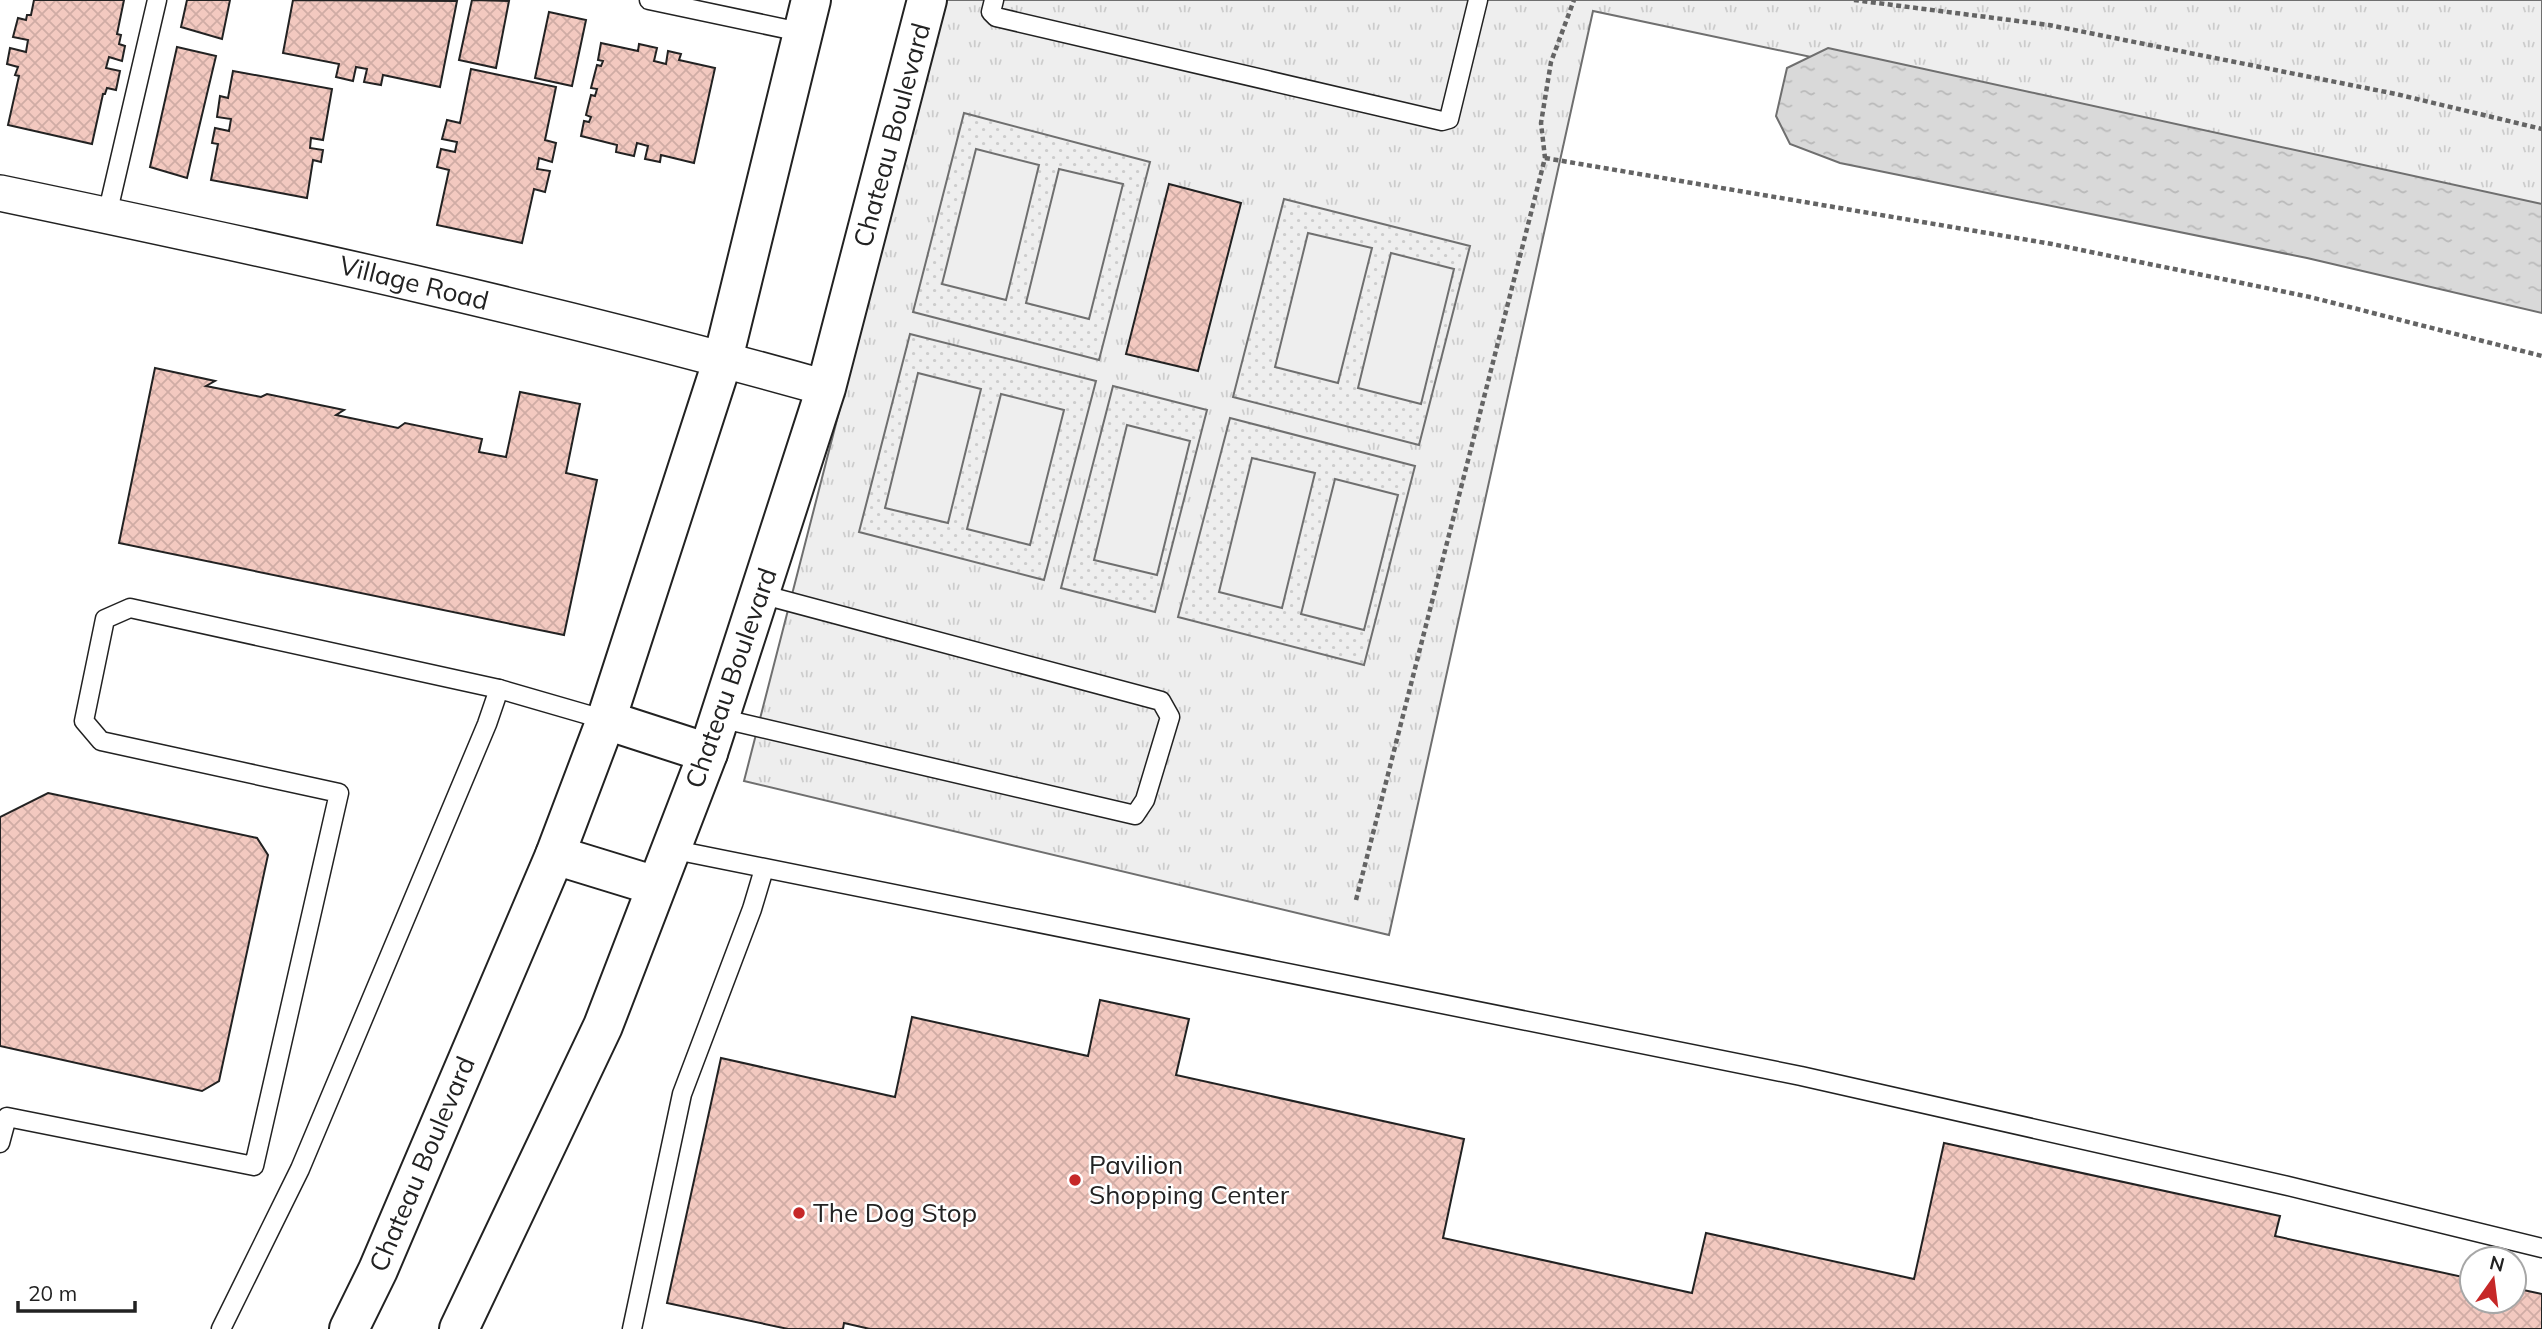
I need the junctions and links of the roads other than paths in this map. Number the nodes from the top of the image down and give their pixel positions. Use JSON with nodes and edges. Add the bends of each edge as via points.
{"nodes":[{"id":1,"x":157,"y":0,"type":"edge"},
{"id":2,"x":649,"y":0,"type":"edge"},
{"id":3,"x":927,"y":0,"type":"edge"},
{"id":4,"x":1478,"y":0,"type":"edge"},
{"id":5,"x":989,"y":1,"type":"edge"},
{"id":6,"x":808,"y":17,"type":"edge"},
{"id":7,"x":0,"y":193,"type":"edge"},
{"id":8,"x":107,"y":215,"type":"junction"},
{"id":9,"x":723,"y":359,"type":"junction"},
{"id":10,"x":826,"y":388,"type":"junction"},
{"id":11,"x":760,"y":594,"type":"junction"},
{"id":12,"x":499,"y":689,"type":"junction"},
{"id":13,"x":606,"y":720,"type":"junction"},
{"id":14,"x":714,"y":736,"type":"junction"},
{"id":15,"x":670,"y":849,"type":"junction"},
{"id":16,"x":555,"y":855,"type":"junction"},
{"id":17,"x":764,"y":869,"type":"junction"},
{"id":18,"x":656,"y":886,"type":"junction"},
{"id":19,"x":0,"y":1143,"type":"edge"},
{"id":20,"x":2542,"y":1248,"type":"edge"},
{"id":21,"x":221,"y":1329,"type":"edge"},
{"id":22,"x":349,"y":1329,"type":"edge"},
{"id":23,"x":459,"y":1329,"type":"edge"},
{"id":24,"x":632,"y":1329,"type":"edge"}],
"edges":[{"from":1,"to":8,"type":"lane"},
{"from":2,"to":6,"type":"lane"},
{"from":3,"to":10,"type":"street","name":"Chateau Boulevard"},
{"from":4,"to":5,"type":"lane","via":[[1449,118],[1442,121],[996,17]]},
{"from":6,"to":9,"type":"street","name":"Chateau Boulevard"},
{"from":7,"to":8,"type":"street","name":"Village Road"},
{"from":8,"to":9,"type":"street","name":"Village Road","via":[[325,262]]},
{"from":9,"to":10,"type":"street","name":"Village Road"},
{"from":9,"to":13,"type":"street","name":"Chateau Boulevard"},
{"from":10,"to":11,"type":"street","name":"Chateau Boulevard"},
{"from":11,"to":14,"type":"street","name":"Chateau Boulevard"},
{"from":11,"to":14,"type":"lane","via":[[1161,701],[1170,717],[1146,800],[1135,815]]},
{"from":12,"to":13,"type":"lane"},
{"from":12,"to":19,"type":"lane","via":[[130,608],[104,619],[84,721],[101,741],[340,793],[254,1166],[7,1116]]},
{"from":12,"to":21,"type":"lane","via":[[300,1169]]},
{"from":13,"to":14,"type":"street"},
{"from":13,"to":16,"type":"street","name":"Chateau Boulevard"},
{"from":14,"to":15,"type":"street","name":"Chateau Boulevard"},
{"from":15,"to":17,"type":"lane"},
{"from":15,"to":18,"type":"street","name":"Chateau Boulevard"},
{"from":16,"to":18,"type":"street"},
{"from":16,"to":22,"type":"street","name":"Chateau Boulevard"},
{"from":17,"to":20,"type":"lane","via":[[1801,1076]]},
{"from":17,"to":24,"type":"lane","via":[[682,1094]]},
{"from":18,"to":23,"type":"street","name":"Chateau Boulevard","via":[[603,1026]]}]}
